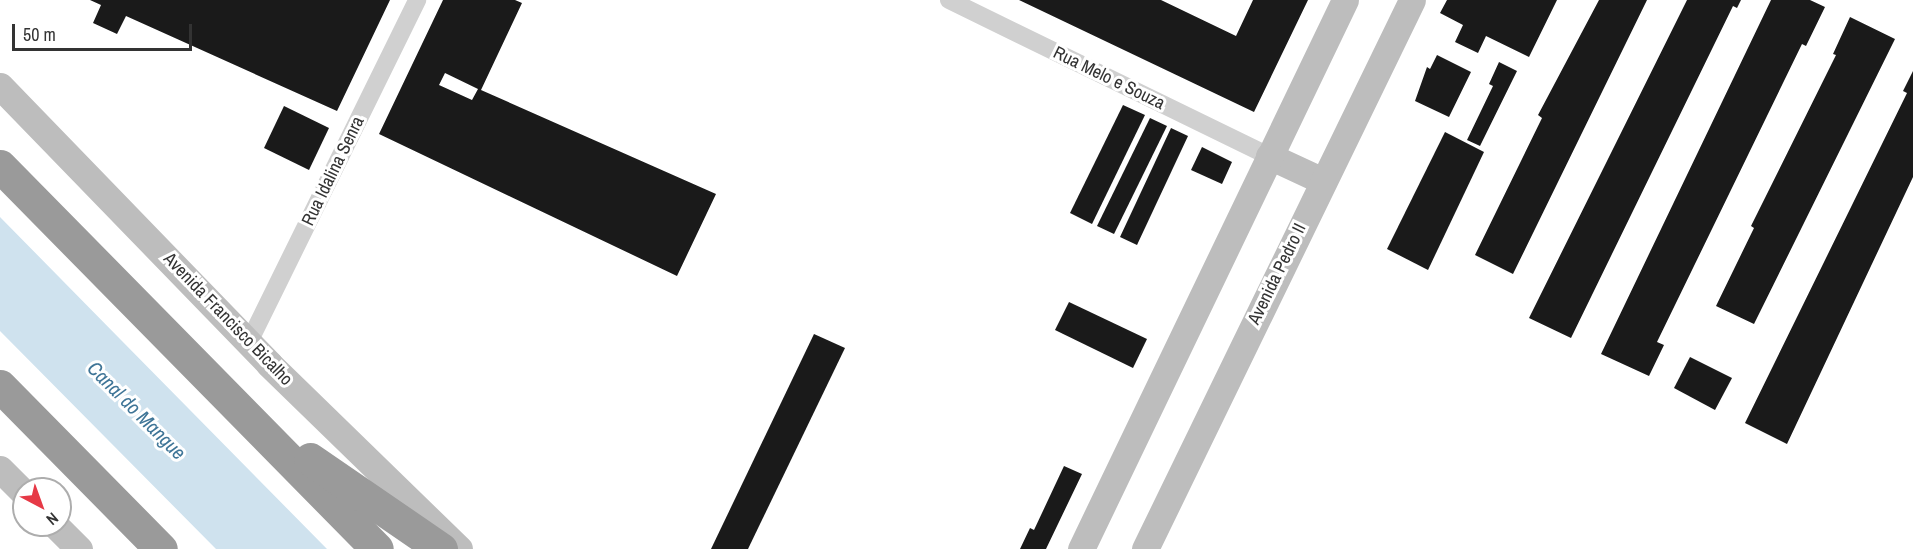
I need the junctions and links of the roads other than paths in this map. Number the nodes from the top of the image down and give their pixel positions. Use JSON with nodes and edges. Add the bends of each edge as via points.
{"nodes":[{"id":1,"x":417,"y":0,"type":"edge"},
{"id":2,"x":949,"y":0,"type":"edge"},
{"id":3,"x":1345,"y":0,"type":"edge"},
{"id":4,"x":1412,"y":0,"type":"edge"},
{"id":5,"x":0,"y":86,"type":"edge"},
{"id":6,"x":1269,"y":156,"type":"junction"},
{"id":7,"x":0,"y":166,"type":"edge"},
{"id":8,"x":1323,"y":181,"type":"junction"},
{"id":9,"x":249,"y":342,"type":"junction"},
{"id":10,"x":0,"y":386,"type":"edge"},
{"id":11,"x":237,"y":407,"type":"junction"},
{"id":12,"x":0,"y":469,"type":"edge"},
{"id":13,"x":12,"y":481,"type":"edge"},
{"id":14,"x":67,"y":537,"type":"edge"},
{"id":15,"x":79,"y":549,"type":"edge"},
{"id":16,"x":161,"y":549,"type":"edge"},
{"id":17,"x":377,"y":549,"type":"edge"},
{"id":18,"x":441,"y":549,"type":"edge"},
{"id":19,"x":459,"y":549,"type":"edge"},
{"id":20,"x":1081,"y":549,"type":"edge"},
{"id":21,"x":1145,"y":549,"type":"edge"}],
"edges":[{"from":1,"to":9,"type":"street","name":"Rua Idalina Senra"},
{"from":2,"to":6,"type":"street","name":"Rua Melo e Souza"},
{"from":3,"to":6,"type":"street"},
{"from":4,"to":8,"type":"street","name":"Avenida Pedro II"},
{"from":5,"to":9,"type":"street","name":"Avenida Francisco Bicalho"},
{"from":6,"to":8,"type":"street"},
{"from":6,"to":20,"type":"street"},
{"from":7,"to":11,"type":"highway"},
{"from":8,"to":21,"type":"street","name":"Avenida Pedro II"},
{"from":9,"to":19,"type":"street","name":"Avenida Francisco Bicalho"},
{"from":10,"to":16,"type":"highway"},
{"from":11,"to":17,"type":"highway"},
{"from":11,"to":18,"type":"highway"},
{"from":12,"to":13,"type":"street"},
{"from":14,"to":15,"type":"street"}]}
